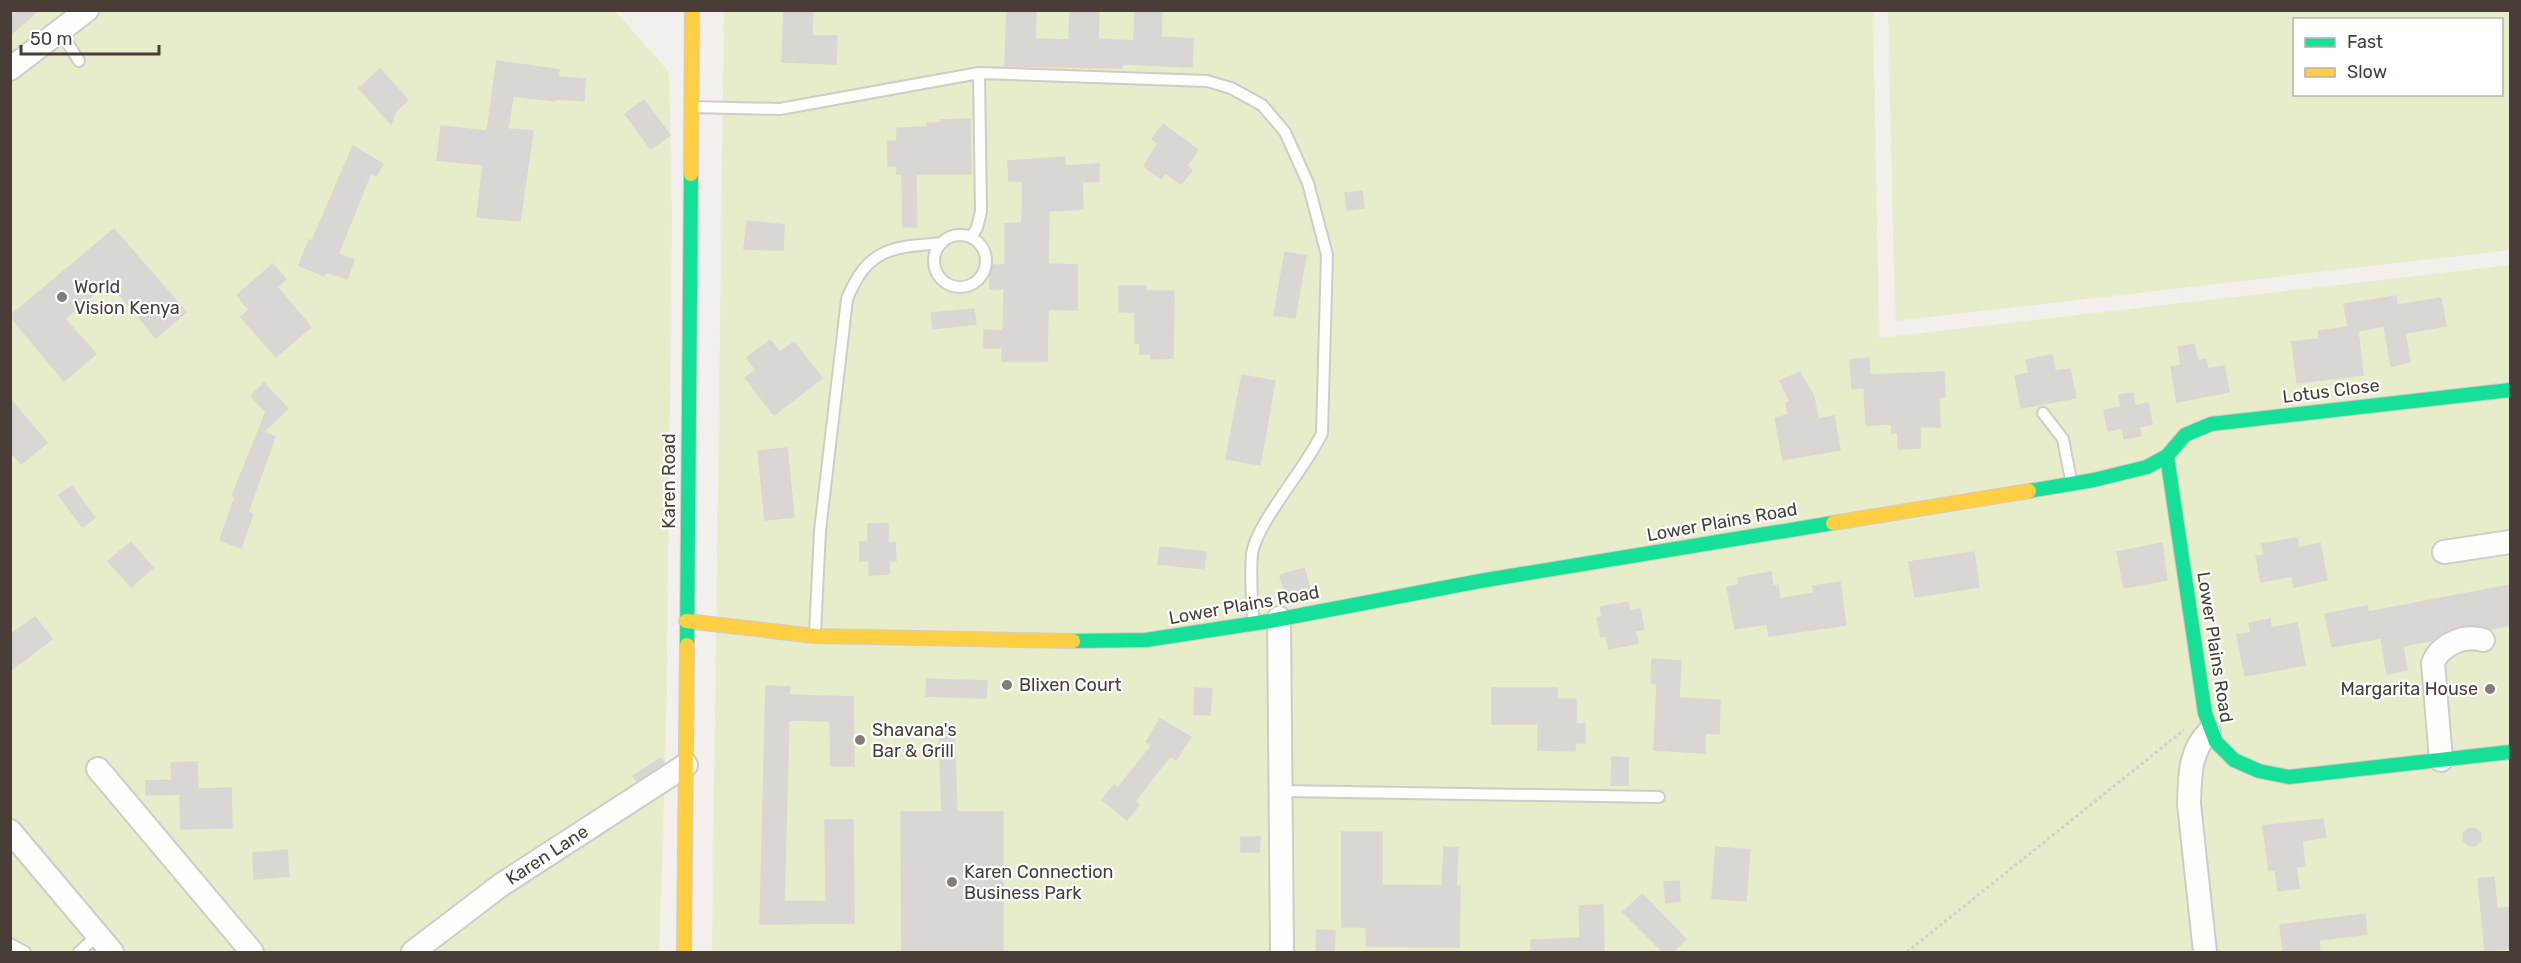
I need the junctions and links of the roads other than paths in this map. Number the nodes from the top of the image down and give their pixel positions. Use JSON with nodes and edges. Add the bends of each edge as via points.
{"nodes":[{"id":1,"x":87,"y":10,"type":"edge"},
{"id":2,"x":692,"y":10,"type":"edge"},
{"id":3,"x":60,"y":32,"type":"junction"},
{"id":4,"x":79,"y":61,"type":"dead end"},
{"id":5,"x":10,"y":69,"type":"edge"},
{"id":6,"x":979,"y":73,"type":"junction"},
{"id":7,"x":690,"y":107,"type":"junction"},
{"id":8,"x":971,"y":237,"type":"junction"},
{"id":9,"x":942,"y":243,"type":"junction"},
{"id":10,"x":2511,"y":390,"type":"edge"},
{"id":11,"x":2043,"y":413,"type":"dead end"},
{"id":12,"x":2167,"y":456,"type":"junction"},
{"id":13,"x":2072,"y":484,"type":"junction"},
{"id":14,"x":2511,"y":542,"type":"edge"},
{"id":15,"x":2444,"y":552,"type":"dead end"},
{"id":16,"x":1279,"y":618,"type":"junction"},
{"id":17,"x":686,"y":621,"type":"junction"},
{"id":18,"x":1253,"y":624,"type":"junction"},
{"id":19,"x":814,"y":636,"type":"junction"},
{"id":20,"x":2483,"y":640,"type":"dead end"},
{"id":21,"x":2207,"y":723,"type":"junction"},
{"id":22,"x":2511,"y":752,"type":"edge"},
{"id":23,"x":2441,"y":760,"type":"junction"},
{"id":24,"x":686,"y":765,"type":"junction"},
{"id":25,"x":98,"y":769,"type":"dead end"},
{"id":26,"x":1283,"y":791,"type":"junction"},
{"id":27,"x":1659,"y":797,"type":"dead end"},
{"id":28,"x":10,"y":831,"type":"edge"},
{"id":29,"x":10,"y":944,"type":"edge"},
{"id":30,"x":105,"y":944,"type":"edge"},
{"id":31,"x":25,"y":952,"type":"edge"},
{"id":32,"x":79,"y":952,"type":"edge"},
{"id":33,"x":252,"y":952,"type":"edge"},
{"id":34,"x":413,"y":952,"type":"edge"},
{"id":35,"x":684,"y":952,"type":"edge"},
{"id":36,"x":1282,"y":952,"type":"edge"},
{"id":37,"x":2205,"y":952,"type":"edge"}],
"edges":[{"from":1,"to":3,"type":"street"},
{"from":2,"to":7,"type":"street","name":"Karen Road"},
{"from":3,"to":4,"type":"lane"},
{"from":3,"to":5,"type":"street"},
{"from":6,"to":7,"type":"lane","via":[[780,109]]},
{"from":6,"to":8,"type":"lane","via":[[981,211]]},
{"from":6,"to":18,"type":"lane","via":[[1207,81],[1232,88],[1262,105],[1285,132],[1308,183],[1327,255],[1322,433],[1252,552]]},
{"from":7,"to":17,"type":"street","name":"Karen Road"},
{"from":8,"to":9,"type":"lane","via":[[954,236]]},
{"from":8,"to":9,"type":"lane","via":[[982,247],[986,265],[975,283],[967,286],[945,283],[939,276],[934,259]]},
{"from":9,"to":19,"type":"lane","via":[[898,246],[873,258],[847,299],[820,531]]},
{"from":10,"to":12,"type":"street","name":"Lotus Close","via":[[2211,424],[2185,435]]},
{"from":11,"to":13,"type":"lane","via":[[2063,439]]},
{"from":12,"to":13,"type":"street","name":"Lower Plains Road","via":[[2147,467]]},
{"from":12,"to":21,"type":"street","name":"Lower Plains Road"},
{"from":13,"to":16,"type":"street","name":"Lower Plains Road"},
{"from":14,"to":15,"type":"street"},
{"from":16,"to":18,"type":"street","name":"Lower Plains Road"},
{"from":16,"to":26,"type":"street"},
{"from":17,"to":19,"type":"street","name":"Lower Plains Road"},
{"from":17,"to":24,"type":"street","name":"Karen Road"},
{"from":18,"to":19,"type":"street","name":"Lower Plains Road","via":[[1180,636],[1098,641]]},
{"from":20,"to":23,"type":"street","via":[[2469,637],[2458,641],[2436,655],[2433,663]]},
{"from":21,"to":23,"type":"street","name":"Lower Plains Road","via":[[2216,745],[2241,764],[2262,773],[2289,777]]},
{"from":21,"to":37,"type":"street","via":[[2194,754],[2189,804]]},
{"from":22,"to":23,"type":"street","name":"Lower Plains Road"},
{"from":24,"to":34,"type":"street","name":"Karen Lane","via":[[501,885]]},
{"from":24,"to":35,"type":"street","name":"Karen Road"},
{"from":25,"to":33,"type":"street"},
{"from":26,"to":27,"type":"lane"},
{"from":26,"to":36,"type":"street"},
{"from":28,"to":30,"type":"street"},
{"from":29,"to":31,"type":"lane"},
{"from":30,"to":32,"type":"lane"}]}
